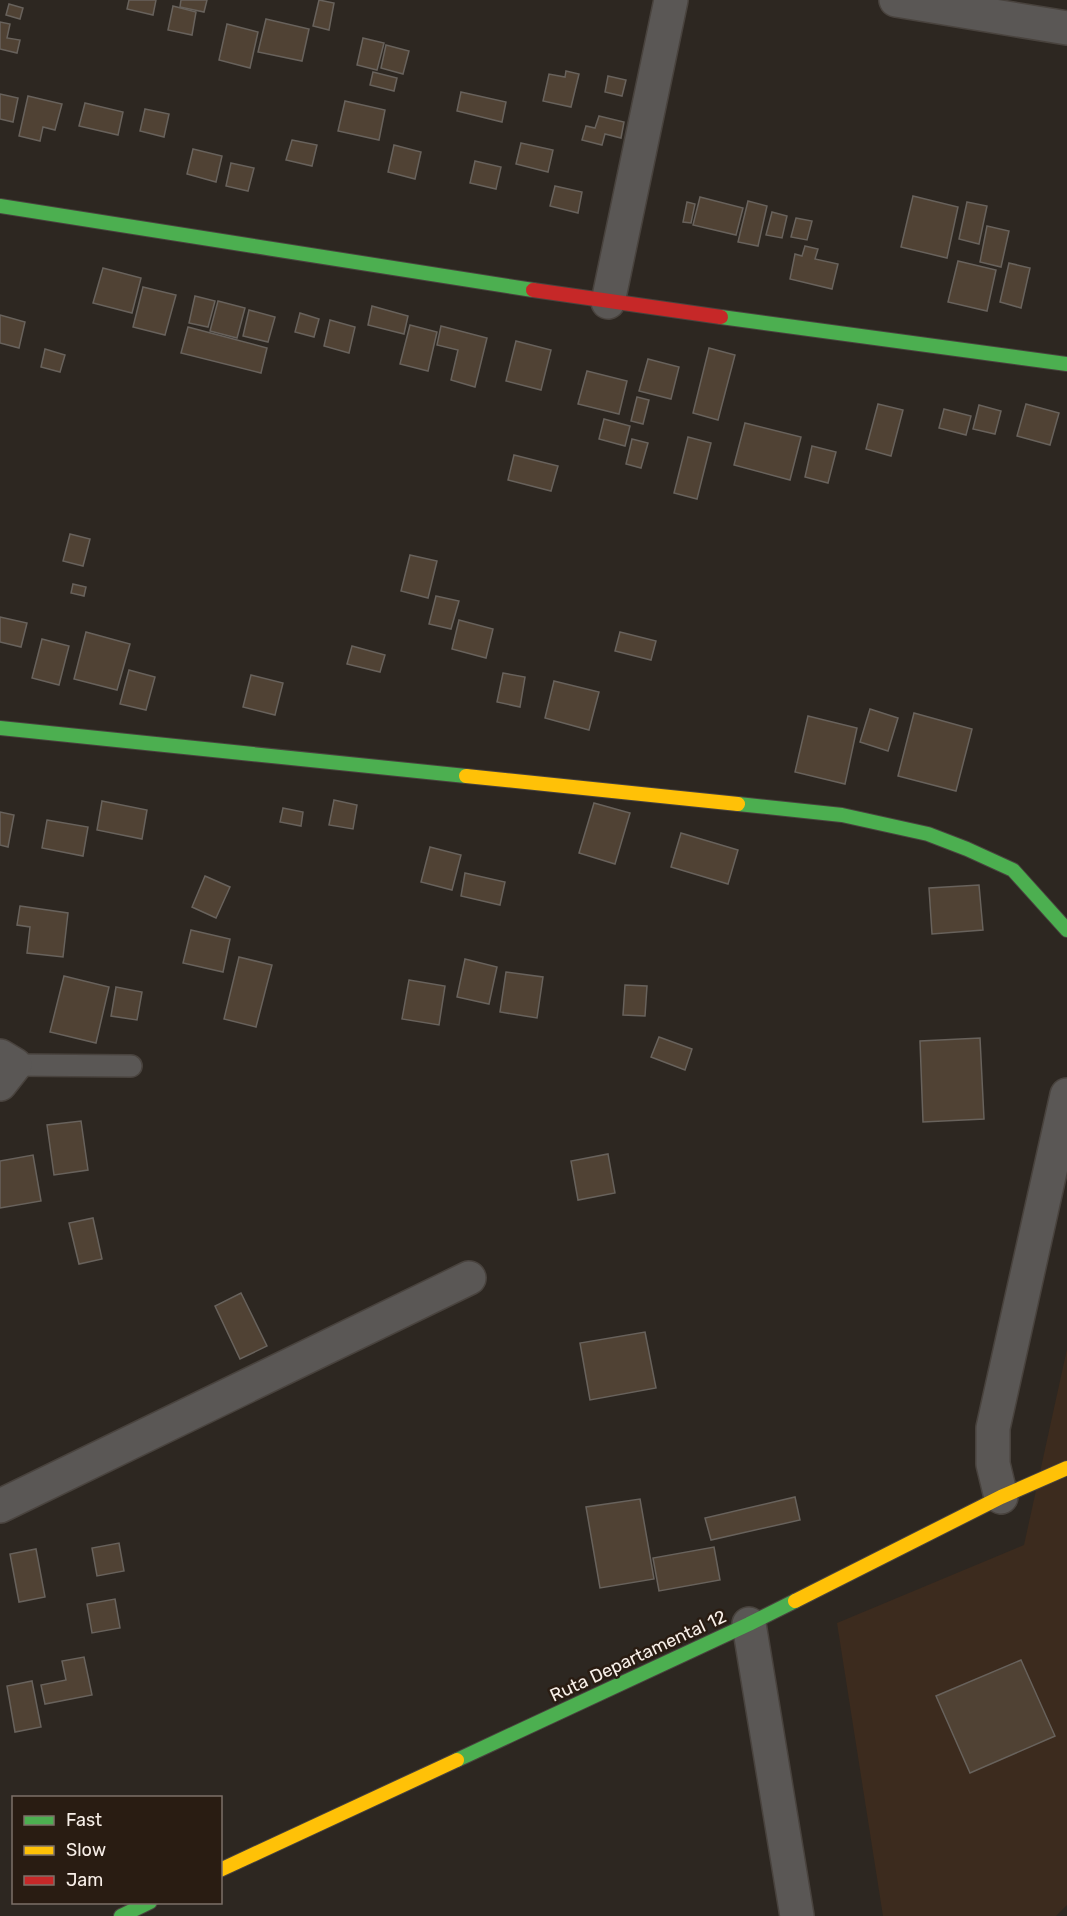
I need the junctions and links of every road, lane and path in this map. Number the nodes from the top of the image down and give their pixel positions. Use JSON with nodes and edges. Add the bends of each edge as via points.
{"nodes":[{"id":1,"x":671,"y":0,"type":"edge"},
{"id":2,"x":896,"y":0,"type":"edge"},
{"id":3,"x":1067,"y":28,"type":"edge"},
{"id":4,"x":0,"y":206,"type":"edge"},
{"id":5,"x":608,"y":302,"type":"junction"},
{"id":6,"x":1067,"y":364,"type":"edge"},
{"id":7,"x":0,"y":728,"type":"edge"},
{"id":8,"x":1067,"y":930,"type":"edge"},
{"id":9,"x":131,"y":1066,"type":"dead end"},
{"id":10,"x":5,"y":1068,"type":"edge"},
{"id":11,"x":1067,"y":1095,"type":"edge"},
{"id":12,"x":469,"y":1278,"type":"dead end"},
{"id":13,"x":1067,"y":1468,"type":"edge"},
{"id":14,"x":1001,"y":1497,"type":"junction"},
{"id":15,"x":0,"y":1506,"type":"edge"},
{"id":16,"x":749,"y":1624,"type":"junction"},
{"id":17,"x":222,"y":1869,"type":"edge"},
{"id":18,"x":146,"y":1904,"type":"edge"},
{"id":19,"x":122,"y":1916,"type":"edge"},
{"id":20,"x":797,"y":1916,"type":"edge"}],
"edges":[{"from":1,"to":5,"type":"street"},
{"from":2,"to":3,"type":"street"},
{"from":4,"to":5,"type":"street"},
{"from":5,"to":6,"type":"street"},
{"from":7,"to":8,"type":"street","via":[[842,816],[928,834],[1013,870]]},
{"from":9,"to":10,"type":"lane"},
{"from":11,"to":14,"type":"street","via":[[993,1428],[993,1464]]},
{"from":12,"to":15,"type":"street"},
{"from":13,"to":14,"type":"street","name":"Ruta Departamental 12"},
{"from":14,"to":16,"type":"street","name":"Ruta Departamental 12"},
{"from":16,"to":17,"type":"street","name":"Ruta Departamental 12"},
{"from":16,"to":20,"type":"street"},
{"from":18,"to":19,"type":"street"}]}
